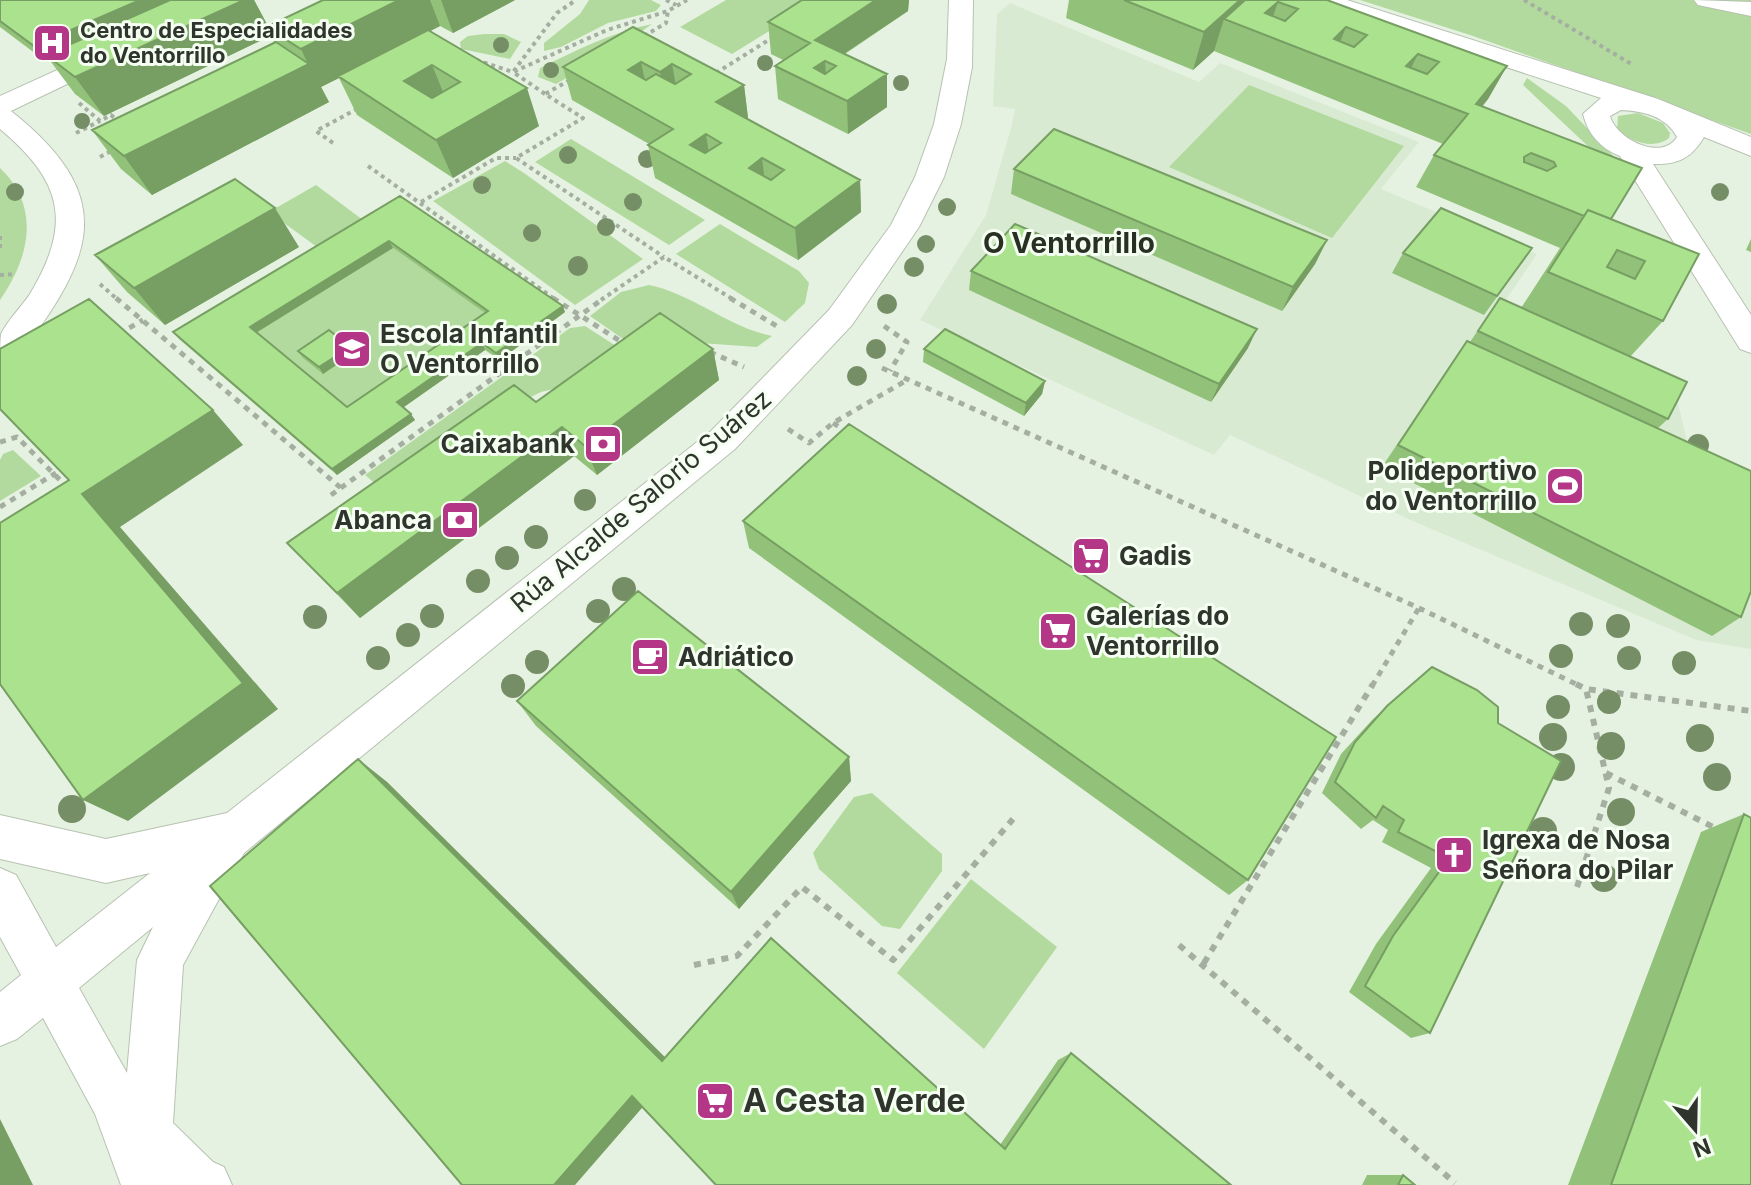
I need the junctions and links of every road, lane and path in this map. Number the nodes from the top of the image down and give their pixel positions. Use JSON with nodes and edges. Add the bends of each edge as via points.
{"nodes":[{"id":1,"x":576,"y":0,"type":"edge"},
{"id":2,"x":666,"y":0,"type":"edge"},
{"id":3,"x":687,"y":0,"type":"edge"},
{"id":4,"x":961,"y":0,"type":"edge"},
{"id":5,"x":1323,"y":0,"type":"edge"},
{"id":6,"x":1524,"y":0,"type":"edge"},
{"id":7,"x":1706,"y":0,"type":"edge"},
{"id":8,"x":677,"y":6,"type":"junction"},
{"id":9,"x":1751,"y":9,"type":"edge"},
{"id":10,"x":668,"y":11,"type":"junction"},
{"id":11,"x":784,"y":31,"type":"edge"},
{"id":12,"x":636,"y":40,"type":"edge"},
{"id":13,"x":126,"y":47,"type":"edge"},
{"id":14,"x":473,"y":59,"type":"edge"},
{"id":15,"x":1503,"y":59,"type":"junction"},
{"id":16,"x":1635,"y":66,"type":"dead end"},
{"id":17,"x":513,"y":72,"type":"junction"},
{"id":18,"x":582,"y":73,"type":"edge"},
{"id":19,"x":708,"y":79,"type":"edge"},
{"id":20,"x":545,"y":94,"type":"junction"},
{"id":21,"x":76,"y":101,"type":"edge"},
{"id":22,"x":365,"y":104,"type":"edge"},
{"id":23,"x":0,"y":106,"type":"edge"},
{"id":24,"x":1657,"y":108,"type":"junction"},
{"id":25,"x":0,"y":115,"type":"edge"},
{"id":26,"x":100,"y":121,"type":"junction"},
{"id":27,"x":123,"y":126,"type":"edge"},
{"id":28,"x":1600,"y":130,"type":"junction"},
{"id":29,"x":76,"y":133,"type":"edge"},
{"id":30,"x":333,"y":143,"type":"dead end"},
{"id":31,"x":126,"y":144,"type":"edge"},
{"id":32,"x":1751,"y":147,"type":"edge"},
{"id":33,"x":1630,"y":150,"type":"junction"},
{"id":34,"x":1678,"y":153,"type":"junction"},
{"id":35,"x":100,"y":157,"type":"edge"},
{"id":36,"x":516,"y":158,"type":"junction"},
{"id":37,"x":1751,"y":158,"type":"edge"},
{"id":38,"x":368,"y":166,"type":"dead end"},
{"id":39,"x":408,"y":194,"type":"junction"},
{"id":40,"x":396,"y":202,"type":"edge"},
{"id":41,"x":420,"y":203,"type":"junction"},
{"id":42,"x":1668,"y":207,"type":"junction"},
{"id":43,"x":0,"y":236,"type":"edge"},
{"id":44,"x":0,"y":251,"type":"edge"},
{"id":45,"x":664,"y":257,"type":"junction"},
{"id":46,"x":19,"y":274,"type":"dead end"},
{"id":47,"x":0,"y":275,"type":"edge"},
{"id":48,"x":100,"y":284,"type":"edge"},
{"id":49,"x":578,"y":315,"type":"junction"},
{"id":50,"x":143,"y":320,"type":"junction"},
{"id":51,"x":884,"y":326,"type":"dead end"},
{"id":52,"x":780,"y":328,"type":"dead end"},
{"id":53,"x":116,"y":336,"type":"edge"},
{"id":54,"x":1751,"y":341,"type":"edge"},
{"id":55,"x":633,"y":349,"type":"edge"},
{"id":56,"x":704,"y":349,"type":"edge"},
{"id":57,"x":0,"y":359,"type":"edge"},
{"id":58,"x":746,"y":368,"type":"dead end"},
{"id":59,"x":882,"y":368,"type":"dead end"},
{"id":60,"x":890,"y":371,"type":"junction"},
{"id":61,"x":908,"y":379,"type":"junction"},
{"id":62,"x":833,"y":423,"type":"junction"},
{"id":63,"x":788,"y":429,"type":"dead end"},
{"id":64,"x":859,"y":440,"type":"edge"},
{"id":65,"x":0,"y":442,"type":"edge"},
{"id":66,"x":64,"y":468,"type":"edge"},
{"id":67,"x":55,"y":474,"type":"junction"},
{"id":68,"x":341,"y":488,"type":"junction"},
{"id":69,"x":74,"y":495,"type":"edge"},
{"id":70,"x":331,"y":495,"type":"dead end"},
{"id":71,"x":0,"y":507,"type":"edge"},
{"id":72,"x":1419,"y":608,"type":"junction"},
{"id":73,"x":1586,"y":689,"type":"junction"},
{"id":74,"x":1751,"y":711,"type":"edge"},
{"id":75,"x":1323,"y":735,"type":"edge"},
{"id":76,"x":1336,"y":743,"type":"junction"},
{"id":77,"x":1605,"y":773,"type":"junction"},
{"id":78,"x":1013,"y":819,"type":"dead end"},
{"id":79,"x":235,"y":832,"type":"junction"},
{"id":80,"x":1725,"y":833,"type":"dead end"},
{"id":81,"x":0,"y":837,"type":"edge"},
{"id":82,"x":1577,"y":887,"type":"dead end"},
{"id":83,"x":0,"y":891,"type":"edge"},
{"id":84,"x":1179,"y":945,"type":"dead end"},
{"id":85,"x":1204,"y":963,"type":"junction"},
{"id":86,"x":694,"y":965,"type":"dead end"},
{"id":87,"x":51,"y":982,"type":"junction"},
{"id":88,"x":0,"y":1022,"type":"edge"},
{"id":89,"x":131,"y":1117,"type":"junction"},
{"id":90,"x":1455,"y":1183,"type":"edge"},
{"id":91,"x":147,"y":1185,"type":"edge"},
{"id":92,"x":206,"y":1185,"type":"edge"}],
"edges":[{"from":1,"to":17,"type":"path","via":[[557,13]]},
{"from":2,"to":8,"type":"path"},
{"from":3,"to":8,"type":"path"},
{"from":4,"to":79,"type":"street","name":"Rúa Alcalde Salorio Suárez","via":[[960,65],[936,162],[911,216],[830,334],[723,440]]},
{"from":5,"to":15,"type":"street"},
{"from":6,"to":16,"type":"path"},
{"from":7,"to":9,"type":"street"},
{"from":8,"to":10,"type":"path"},
{"from":10,"to":12,"type":"path","via":[[666,23]]},
{"from":10,"to":17,"type":"path","via":[[607,30]]},
{"from":11,"to":19,"type":"path"},
{"from":13,"to":23,"type":"street"},
{"from":14,"to":17,"type":"path"},
{"from":15,"to":24,"type":"street"},
{"from":15,"to":28,"type":"street","via":[[1560,93]]},
{"from":17,"to":20,"type":"path"},
{"from":18,"to":20,"type":"path"},
{"from":20,"to":36,"type":"path","via":[[583,118]]},
{"from":21,"to":26,"type":"path"},
{"from":22,"to":30,"type":"path","via":[[316,131]]},
{"from":24,"to":28,"type":"street","via":[[1621,102],[1601,108],[1596,114]]},
{"from":24,"to":32,"type":"street"},
{"from":24,"to":34,"type":"street","via":[[1687,128],[1691,137]]},
{"from":25,"to":57,"type":"street","via":[[49,160],[64,183],[69,208],[56,276],[42,305]]},
{"from":26,"to":27,"type":"path","via":[[111,115]]},
{"from":26,"to":29,"type":"path"},
{"from":28,"to":33,"type":"street"},
{"from":31,"to":35,"type":"path"},
{"from":33,"to":34,"type":"street"},
{"from":33,"to":42,"type":"street"},
{"from":34,"to":37,"type":"street"},
{"from":34,"to":42,"type":"street","via":[[1666,185]]},
{"from":36,"to":41,"type":"path","via":[[496,158]]},
{"from":36,"to":45,"type":"path"},
{"from":38,"to":39,"type":"path"},
{"from":39,"to":40,"type":"path"},
{"from":39,"to":41,"type":"path"},
{"from":41,"to":49,"type":"path"},
{"from":42,"to":54,"type":"street"},
{"from":43,"to":44,"type":"path"},
{"from":45,"to":49,"type":"path"},
{"from":45,"to":52,"type":"path"},
{"from":46,"to":47,"type":"path"},
{"from":48,"to":50,"type":"path"},
{"from":49,"to":55,"type":"path"},
{"from":49,"to":68,"type":"path"},
{"from":50,"to":53,"type":"path"},
{"from":50,"to":68,"type":"path"},
{"from":51,"to":60,"type":"path","via":[[907,342]]},
{"from":56,"to":58,"type":"path"},
{"from":59,"to":60,"type":"path"},
{"from":60,"to":61,"type":"path"},
{"from":61,"to":62,"type":"path"},
{"from":61,"to":72,"type":"path"},
{"from":62,"to":63,"type":"path","via":[[809,443]]},
{"from":62,"to":64,"type":"path"},
{"from":65,"to":67,"type":"path","via":[[17,437]]},
{"from":66,"to":67,"type":"path"},
{"from":67,"to":69,"type":"path"},
{"from":67,"to":71,"type":"path"},
{"from":68,"to":70,"type":"path"},
{"from":72,"to":73,"type":"path"},
{"from":72,"to":76,"type":"path"},
{"from":73,"to":74,"type":"path"},
{"from":73,"to":77,"type":"path"},
{"from":75,"to":76,"type":"path"},
{"from":76,"to":85,"type":"path"},
{"from":77,"to":80,"type":"path"},
{"from":77,"to":82,"type":"path","via":[[1609,788]]},
{"from":78,"to":86,"type":"path","via":[[893,960],[802,887],[737,956]]},
{"from":79,"to":81,"type":"street","via":[[106,861]]},
{"from":79,"to":87,"type":"street","name":"Rúa Alcalde Salorio Suárez"},
{"from":79,"to":89,"type":"street","name":"Rúa Alcalde Salorio Suárez","via":[[160,960]]},
{"from":83,"to":87,"type":"street"},
{"from":84,"to":85,"type":"path"},
{"from":85,"to":90,"type":"path"},
{"from":87,"to":88,"type":"street","name":"Rúa Alcalde Salorio Suárez"},
{"from":87,"to":89,"type":"street"},
{"from":89,"to":91,"type":"street"},
{"from":89,"to":92,"type":"street"}]}
